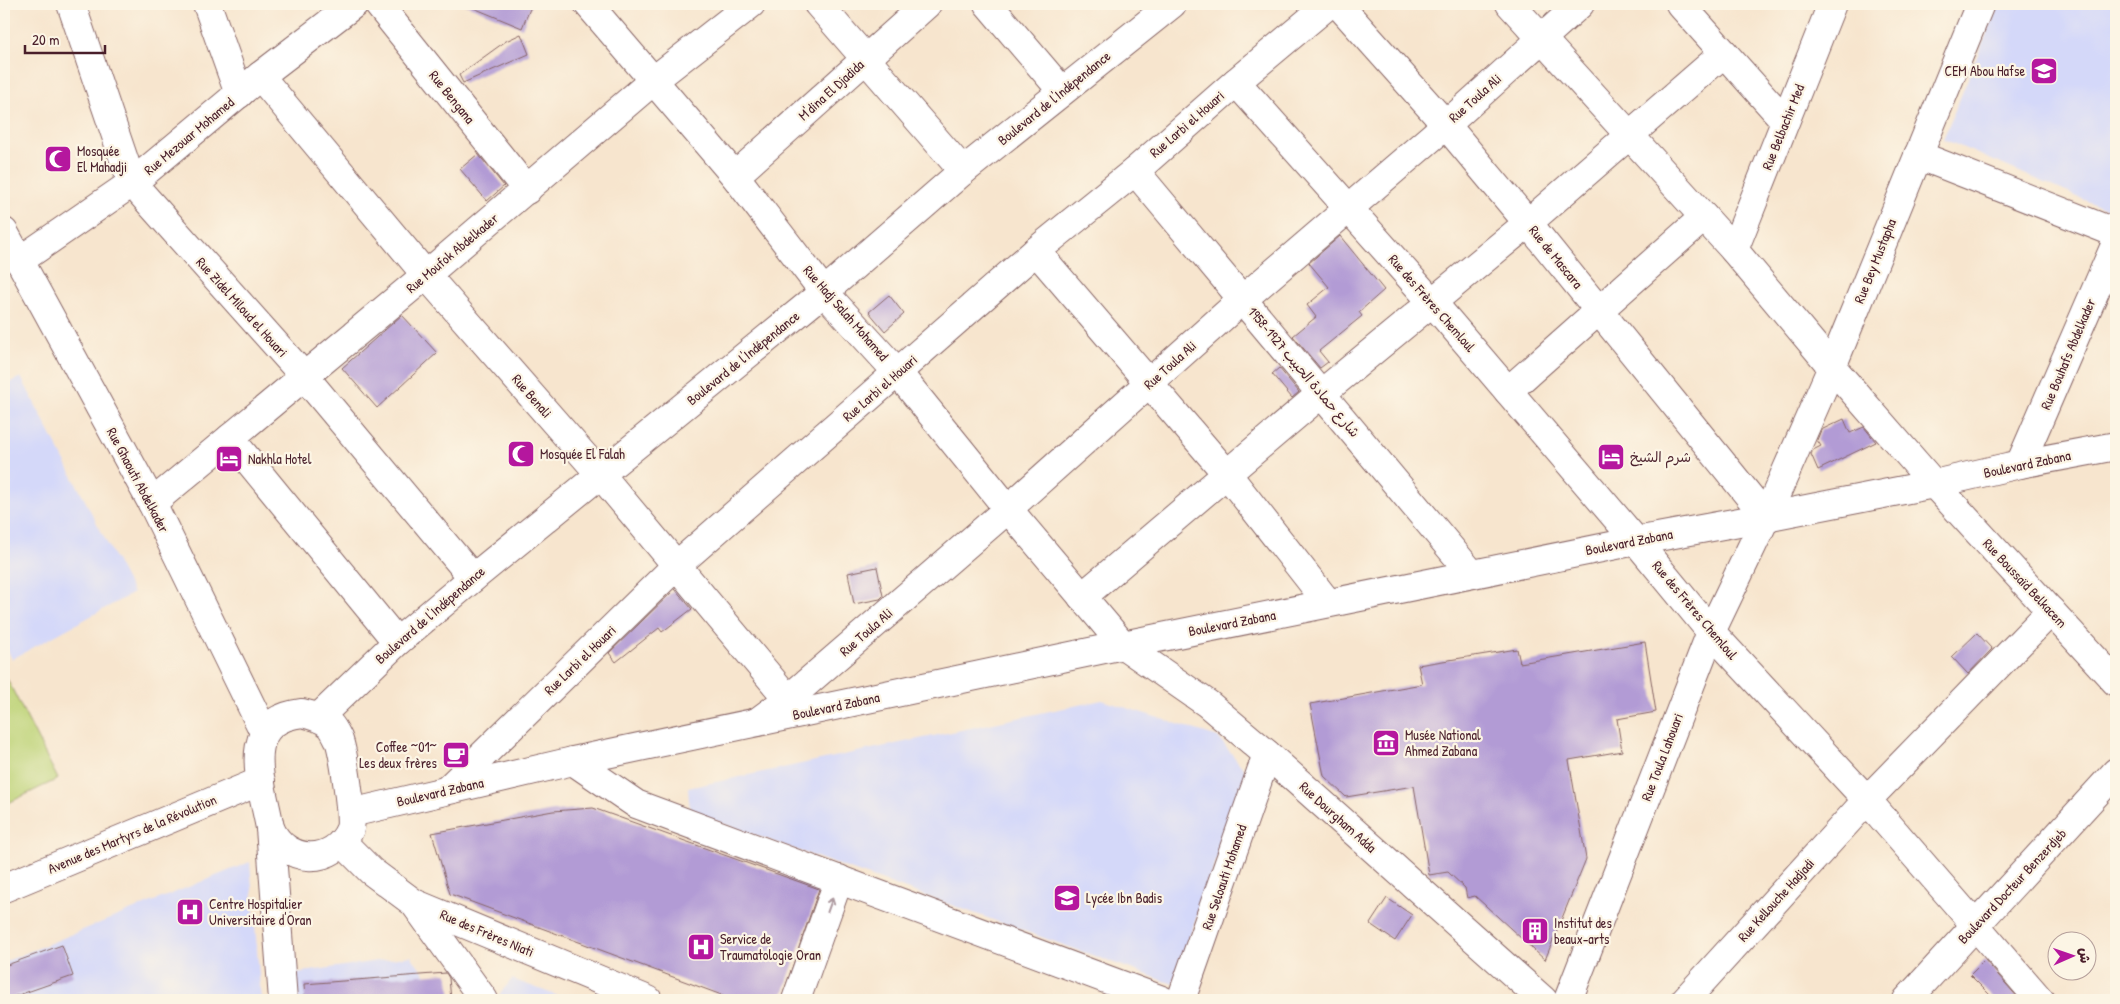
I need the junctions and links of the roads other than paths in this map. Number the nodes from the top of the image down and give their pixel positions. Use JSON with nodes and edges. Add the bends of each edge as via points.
{"nodes":[{"id":1,"x":71,"y":4,"type":"edge"},
{"id":2,"x":207,"y":4,"type":"edge"},
{"id":3,"x":354,"y":4,"type":"edge"},
{"id":4,"x":378,"y":4,"type":"edge"},
{"id":5,"x":588,"y":4,"type":"edge"},
{"id":6,"x":751,"y":4,"type":"edge"},
{"id":7,"x":818,"y":4,"type":"edge"},
{"id":8,"x":927,"y":4,"type":"edge"},
{"id":9,"x":988,"y":4,"type":"edge"},
{"id":10,"x":1328,"y":4,"type":"edge"},
{"id":11,"x":1338,"y":4,"type":"edge"},
{"id":12,"x":1510,"y":4,"type":"edge"},
{"id":13,"x":1580,"y":4,"type":"edge"},
{"id":14,"x":1680,"y":4,"type":"edge"},
{"id":15,"x":1832,"y":4,"type":"edge"},
{"id":16,"x":1980,"y":4,"type":"edge"},
{"id":17,"x":1166,"y":5,"type":"edge"},
{"id":18,"x":1540,"y":39,"type":"junction"},
{"id":19,"x":1724,"y":53,"type":"junction"},
{"id":20,"x":867,"y":58,"type":"junction"},
{"id":21,"x":260,"y":76,"type":"junction"},
{"id":22,"x":654,"y":80,"type":"junction"},
{"id":23,"x":1236,"y":82,"type":"junction"},
{"id":24,"x":1062,"y":91,"type":"junction"},
{"id":25,"x":239,"y":94,"type":"junction"},
{"id":26,"x":1785,"y":121,"type":"junction"},
{"id":27,"x":1446,"y":125,"type":"junction"},
{"id":28,"x":1628,"y":135,"type":"junction"},
{"id":29,"x":1918,"y":155,"type":"junction"},
{"id":30,"x":963,"y":171,"type":"junction"},
{"id":31,"x":1135,"y":171,"type":"junction"},
{"id":32,"x":735,"y":176,"type":"junction"},
{"id":33,"x":132,"y":183,"type":"junction"},
{"id":34,"x":526,"y":190,"type":"junction"},
{"id":35,"x":1348,"y":209,"type":"junction"},
{"id":36,"x":1704,"y":217,"type":"junction"},
{"id":37,"x":1528,"y":223,"type":"junction"},
{"id":38,"x":4,"y":232,"type":"edge"},
{"id":39,"x":2116,"y":233,"type":"edge"},
{"id":40,"x":2116,"y":243,"type":"edge"},
{"id":41,"x":1734,"y":250,"type":"junction"},
{"id":42,"x":1036,"y":251,"type":"junction"},
{"id":43,"x":19,"y":261,"type":"junction"},
{"id":44,"x":426,"y":275,"type":"junction"},
{"id":45,"x":824,"y":292,"type":"junction"},
{"id":46,"x":1243,"y":299,"type":"junction"},
{"id":47,"x":1433,"y":303,"type":"junction"},
{"id":48,"x":1599,"y":310,"type":"junction"},
{"id":49,"x":1832,"y":367,"type":"junction"},
{"id":50,"x":898,"y":373,"type":"junction"},
{"id":51,"x":304,"y":376,"type":"junction"},
{"id":52,"x":1148,"y":384,"type":"junction"},
{"id":53,"x":1508,"y":391,"type":"junction"},
{"id":54,"x":1322,"y":393,"type":"junction"},
{"id":55,"x":230,"y":438,"type":"junction"},
{"id":56,"x":2116,"y":446,"type":"edge"},
{"id":57,"x":2020,"y":464,"type":"junction"},
{"id":58,"x":600,"y":474,"type":"junction"},
{"id":59,"x":1227,"y":474,"type":"junction"},
{"id":60,"x":1934,"y":484,"type":"junction"},
{"id":61,"x":152,"y":503,"type":"junction"},
{"id":62,"x":1008,"y":509,"type":"junction"},
{"id":63,"x":1766,"y":517,"type":"junction"},
{"id":64,"x":1636,"y":541,"type":"junction"},
{"id":65,"x":677,"y":565,"type":"junction"},
{"id":66,"x":1472,"y":574,"type":"junction"},
{"id":67,"x":473,"y":578,"type":"junction"},
{"id":68,"x":1082,"y":597,"type":"junction"},
{"id":69,"x":1328,"y":603,"type":"junction"},
{"id":70,"x":2051,"y":611,"type":"junction"},
{"id":71,"x":1711,"y":632,"type":"junction"},
{"id":72,"x":397,"y":642,"type":"junction"},
{"id":73,"x":1123,"y":645,"type":"junction"},
{"id":74,"x":2116,"y":682,"type":"edge"},
{"id":75,"x":798,"y":705,"type":"junction"},
{"id":76,"x":319,"y":717,"type":"junction"},
{"id":77,"x":264,"y":732,"type":"junction"},
{"id":78,"x":1268,"y":754,"type":"junction"},
{"id":79,"x":573,"y":761,"type":"junction"},
{"id":80,"x":2116,"y":772,"type":"edge"},
{"id":81,"x":261,"y":781,"type":"junction"},
{"id":82,"x":447,"y":790,"type":"junction"},
{"id":83,"x":1867,"y":800,"type":"junction"},
{"id":84,"x":351,"y":812,"type":"junction"},
{"id":85,"x":270,"y":828,"type":"junction"},
{"id":86,"x":342,"y":842,"type":"junction"},
{"id":87,"x":839,"y":879,"type":"junction"},
{"id":88,"x":4,"y":888,"type":"edge"},
{"id":89,"x":414,"y":903,"type":"junction"},
{"id":90,"x":1976,"y":925,"type":"junction"},
{"id":91,"x":283,"y":1000,"type":"edge"},
{"id":92,"x":484,"y":1000,"type":"edge"},
{"id":93,"x":648,"y":1000,"type":"edge"},
{"id":94,"x":796,"y":1000,"type":"edge"},
{"id":95,"x":1162,"y":1000,"type":"edge"},
{"id":96,"x":1181,"y":1000,"type":"edge"},
{"id":97,"x":1543,"y":1000,"type":"edge"},
{"id":98,"x":1568,"y":1000,"type":"edge"},
{"id":99,"x":1685,"y":1000,"type":"edge"},
{"id":100,"x":1907,"y":1000,"type":"edge"},
{"id":101,"x":2040,"y":1000,"type":"edge"}],
"edges":[{"from":1,"to":33,"type":"street","name":"Rue Zidel Miloud el Houari"},
{"from":2,"to":25,"type":"street"},
{"from":3,"to":21,"type":"street","name":"Rue Mezouar Mohamed"},
{"from":4,"to":34,"type":"street","name":"Rue Bengana"},
{"from":5,"to":22,"type":"street","name":"Rue Hadj Salah Mohamed"},
{"from":6,"to":22,"type":"street","name":"Rue Moufok Abdelkader"},
{"from":7,"to":20,"type":"street"},
{"from":8,"to":20,"type":"street","name":"M'dina El Djadida"},
{"from":9,"to":24,"type":"street"},
{"from":10,"to":23,"type":"street","name":"Rue Larbi el Houari"},
{"from":11,"to":27,"type":"street","name":"Rue de Mascara"},
{"from":12,"to":18,"type":"street","name":"Rue Boussaïd Belkacem"},
{"from":13,"to":18,"type":"street","name":"Rue Toula Ali"},
{"from":14,"to":19,"type":"street"},
{"from":15,"to":26,"type":"street","name":"Rue Belbachir Med"},
{"from":16,"to":29,"type":"street","name":"Rue Bey Mustapha"},
{"from":17,"to":24,"type":"street","name":"Boulevard de l'Indépendance"},
{"from":18,"to":27,"type":"street","name":"Rue Toula Ali"},
{"from":18,"to":28,"type":"street","name":"Rue Boussaïd Belkacem"},
{"from":19,"to":26,"type":"street"},
{"from":19,"to":28,"type":"street"},
{"from":20,"to":30,"type":"street"},
{"from":20,"to":32,"type":"street","name":"M'dina El Djadida"},
{"from":21,"to":25,"type":"street","name":"Rue Mezouar Mohamed"},
{"from":21,"to":44,"type":"street","name":"Rue Benali"},
{"from":22,"to":32,"type":"street","name":"Rue Hadj Salah Mohamed"},
{"from":22,"to":34,"type":"street","name":"Rue Moufok Abdelkader"},
{"from":23,"to":31,"type":"street","name":"Rue Larbi el Houari"},
{"from":23,"to":35,"type":"street","name":"Rue des Frères Chemloul"},
{"from":24,"to":30,"type":"street","name":"Boulevard de l'Indépendance"},
{"from":25,"to":33,"type":"street","name":"Rue Mezouar Mohamed"},
{"from":26,"to":41,"type":"street","name":"Rue Belbachir Med"},
{"from":27,"to":35,"type":"street","name":"Rue Toula Ali"},
{"from":27,"to":37,"type":"street","name":"Rue de Mascara"},
{"from":28,"to":36,"type":"street","name":"Rue Boussaïd Belkacem"},
{"from":28,"to":37,"type":"street"},
{"from":29,"to":39,"type":"street"},
{"from":29,"to":49,"type":"street","name":"Rue Bey Mustapha"},
{"from":30,"to":45,"type":"street","name":"Boulevard de l'Indépendance"},
{"from":31,"to":42,"type":"street","name":"Rue Larbi el Houari"},
{"from":31,"to":46,"type":"street","name":"شارع حمادة الحبيب 1927-1958"},
{"from":32,"to":45,"type":"street","name":"Rue Hadj Salah Mohamed"},
{"from":33,"to":43,"type":"street","name":"Rue Mezouar Mohamed"},
{"from":33,"to":51,"type":"street","name":"Rue Zidel Miloud el Houari"},
{"from":34,"to":44,"type":"street","name":"Rue Moufok Abdelkader"},
{"from":35,"to":46,"type":"street","name":"Rue Toula Ali"},
{"from":35,"to":47,"type":"street","name":"Rue des Frères Chemloul"},
{"from":36,"to":41,"type":"street","name":"Rue Boussaïd Belkacem"},
{"from":36,"to":48,"type":"street"},
{"from":37,"to":47,"type":"street"},
{"from":37,"to":48,"type":"street","name":"Rue de Mascara"},
{"from":38,"to":43,"type":"street","name":"Rue Ghaouti Abdelkader"},
{"from":40,"to":57,"type":"street","name":"Rue Bouhafs Abdelkader"},
{"from":41,"to":49,"type":"street","name":"Rue Boussaïd Belkacem"},
{"from":42,"to":50,"type":"street","name":"Rue Larbi el Houari"},
{"from":42,"to":52,"type":"street"},
{"from":43,"to":61,"type":"street","name":"Rue Ghaouti Abdelkader"},
{"from":44,"to":51,"type":"street","name":"Rue Moufok Abdelkader"},
{"from":44,"to":58,"type":"street","name":"Rue Benali"},
{"from":45,"to":50,"type":"street","name":"Rue Hadj Salah Mohamed"},
{"from":45,"to":58,"type":"street","name":"Boulevard de l'Indépendance"},
{"from":46,"to":52,"type":"street","name":"Rue Toula Ali"},
{"from":46,"to":54,"type":"street","name":"شارع حمادة الحبيب 1927-1958"},
{"from":47,"to":53,"type":"street","name":"Rue des Frères Chemloul"},
{"from":47,"to":54,"type":"street"},
{"from":48,"to":53,"type":"street"},
{"from":48,"to":63,"type":"street","name":"Rue de Mascara"},
{"from":49,"to":60,"type":"street","name":"Rue Boussaïd Belkacem"},
{"from":49,"to":63,"type":"street","name":"Rue Bey Mustapha"},
{"from":50,"to":62,"type":"street","name":"Rue Hadj Salah Mohamed"},
{"from":50,"to":65,"type":"street","name":"Rue Larbi el Houari"},
{"from":51,"to":55,"type":"street","name":"Rue Moufok Abdelkader"},
{"from":51,"to":67,"type":"street","name":"Rue Zidel Miloud el Houari"},
{"from":52,"to":59,"type":"street"},
{"from":52,"to":62,"type":"street","name":"Rue Toula Ali"},
{"from":53,"to":64,"type":"street","name":"Rue des Frères Chemloul"},
{"from":54,"to":59,"type":"street"},
{"from":54,"to":66,"type":"street","name":"شارع حمادة الحبيب 1927-1958"},
{"from":55,"to":61,"type":"street","name":"Rue Moufok Abdelkader"},
{"from":55,"to":72,"type":"street"},
{"from":56,"to":57,"type":"street","name":"Boulevard Zabana"},
{"from":57,"to":60,"type":"street","name":"Boulevard Zabana"},
{"from":58,"to":65,"type":"street","name":"Rue Benali"},
{"from":58,"to":67,"type":"street","name":"Boulevard de l'Indépendance"},
{"from":59,"to":68,"type":"street"},
{"from":59,"to":69,"type":"street"},
{"from":60,"to":63,"type":"street","name":"Boulevard Zabana"},
{"from":60,"to":70,"type":"street","name":"Rue Boussaïd Belkacem"},
{"from":61,"to":77,"type":"street","name":"Rue Ghaouti Abdelkader"},
{"from":62,"to":68,"type":"street","name":"Rue Hadj Salah Mohamed"},
{"from":62,"to":75,"type":"street","name":"Rue Toula Ali"},
{"from":63,"to":64,"type":"street","name":"Boulevard Zabana"},
{"from":63,"to":71,"type":"street","name":"Rue Toula Lahouari"},
{"from":64,"to":66,"type":"street","name":"Boulevard Zabana"},
{"from":64,"to":71,"type":"street","name":"Rue des Frères Chemloul"},
{"from":65,"to":75,"type":"street","name":"Rue Benali"},
{"from":65,"to":82,"type":"street","name":"Rue Larbi el Houari"},
{"from":66,"to":69,"type":"street","name":"Boulevard Zabana"},
{"from":67,"to":72,"type":"street","name":"Boulevard de l'Indépendance"},
{"from":68,"to":73,"type":"street","name":"Rue Hadj Salah Mohamed"},
{"from":69,"to":73,"type":"street","name":"Boulevard Zabana"},
{"from":70,"to":74,"type":"street","name":"Rue Boussaïd Belkacem"},
{"from":70,"to":83,"type":"street","name":"Rue Kellouche Hadjadi"},
{"from":71,"to":83,"type":"street","name":"Rue des Frères Chemloul"},
{"from":71,"to":98,"type":"street","name":"Rue Toula Lahouari"},
{"from":72,"to":76,"type":"street","name":"Boulevard de l'Indépendance"},
{"from":73,"to":75,"type":"street","name":"Boulevard Zabana"},
{"from":73,"to":78,"type":"street","name":"Rue Dourgham Adda","via":[[1208,704]]},
{"from":75,"to":79,"type":"street","name":"Boulevard Zabana","via":[[757,722]]},
{"from":76,"to":77,"type":"street","via":[[302,713],[286,715]]},
{"from":76,"to":84,"type":"street","via":[[339,739]]},
{"from":77,"to":81,"type":"street","via":[[258,749]]},
{"from":78,"to":96,"type":"street","name":"Rue Seloauti Mohamed"},
{"from":78,"to":97,"type":"street","name":"Rue Dourgham Adda"},
{"from":79,"to":82,"type":"street","name":"Boulevard Zabana"},
{"from":79,"to":87,"type":"street","via":[[636,804]]},
{"from":80,"to":90,"type":"street","name":"Boulevard Docteur Benzerdjeb"},
{"from":81,"to":85,"type":"street"},
{"from":81,"to":88,"type":"street","name":"Avenue des Martyrs de la Révolution"},
{"from":82,"to":84,"type":"street","name":"Boulevard Zabana"},
{"from":83,"to":90,"type":"street","name":"Rue des Frères Chemloul"},
{"from":83,"to":99,"type":"street","name":"Rue Kellouche Hadjadi"},
{"from":84,"to":86,"type":"street","via":[[351,828]]},
{"from":85,"to":86,"type":"street","via":[[274,839],[287,851],[299,855],[315,857],[330,852]]},
{"from":85,"to":91,"type":"street"},
{"from":86,"to":89,"type":"street","name":"Rue des Frères Niati","via":[[371,871]]},
{"from":94,"to":87,"type":"street","one_way":true},
{"from":87,"to":95,"type":"street"},
{"from":89,"to":92,"type":"street"},
{"from":89,"to":93,"type":"street","name":"Rue des Frères Niati"},
{"from":90,"to":100,"type":"street","name":"Boulevard Docteur Benzerdjeb"},
{"from":90,"to":101,"type":"street","name":"Rue des Frères Chemloul"}]}
